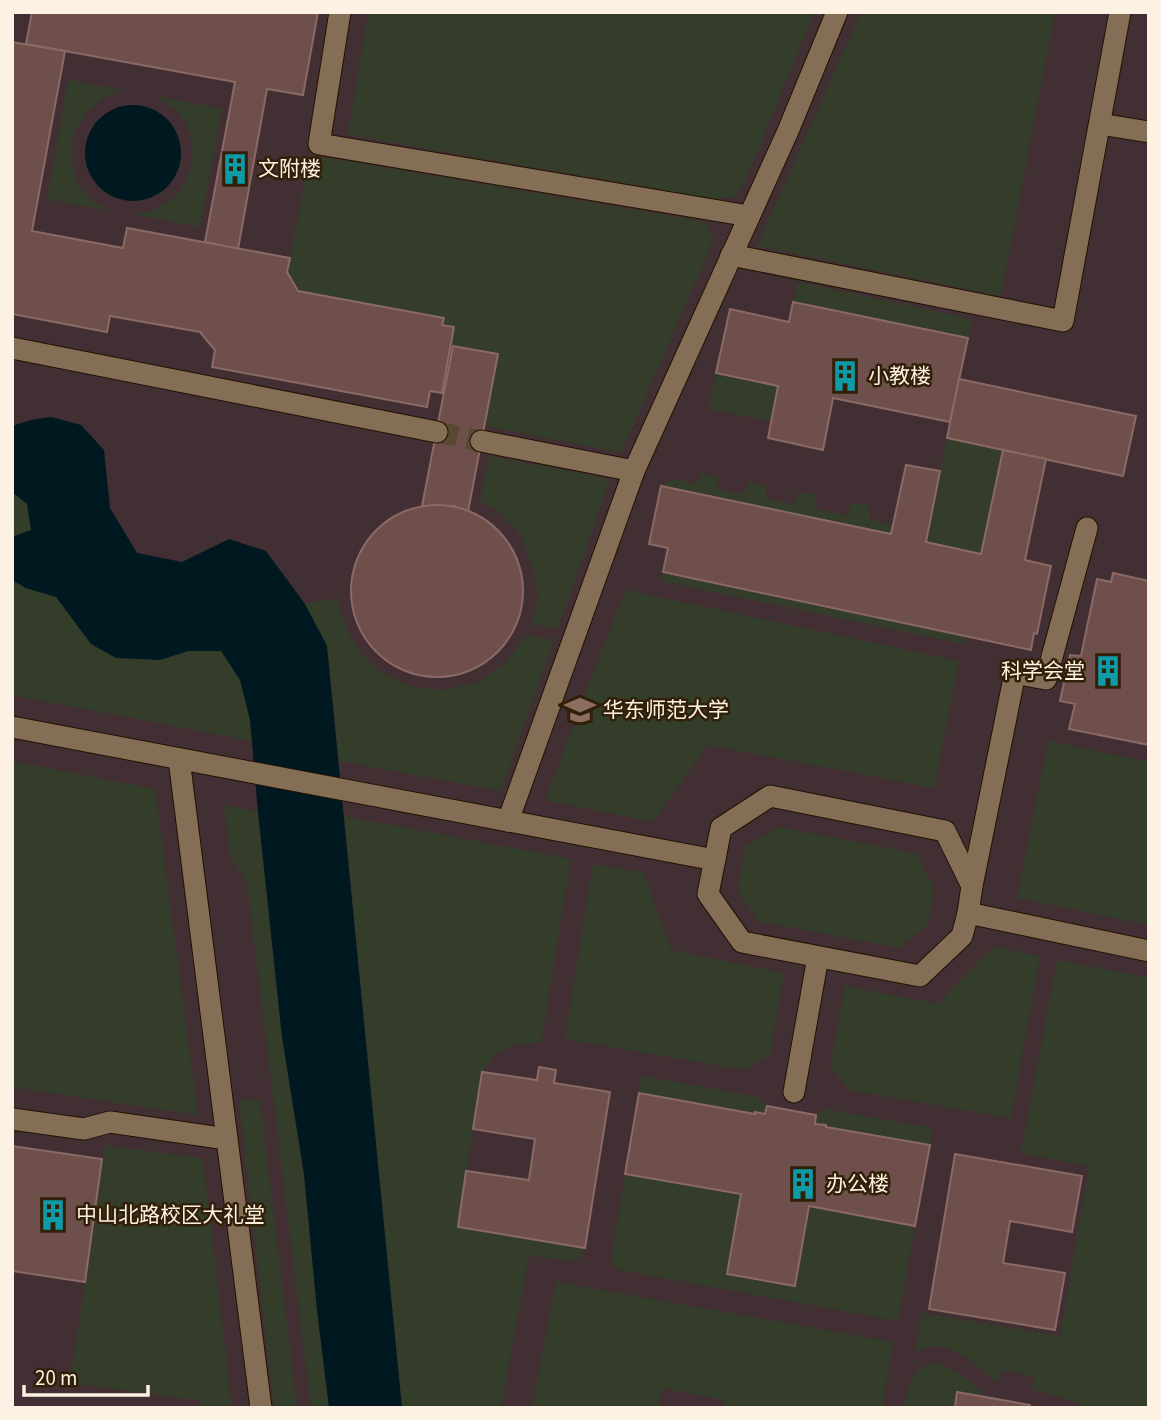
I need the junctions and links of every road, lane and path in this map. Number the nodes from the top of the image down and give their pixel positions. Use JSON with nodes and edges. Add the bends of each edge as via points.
{"nodes":[{"id":1,"x":340,"y":12,"type":"edge"},
{"id":2,"x":837,"y":12,"type":"edge"},
{"id":3,"x":1120,"y":12,"type":"edge"},
{"id":4,"x":1100,"y":124,"type":"junction"},
{"id":5,"x":1149,"y":132,"type":"edge"},
{"id":6,"x":749,"y":216,"type":"junction"},
{"id":7,"x":731,"y":255,"type":"junction"},
{"id":8,"x":12,"y":348,"type":"edge"},
{"id":9,"x":437,"y":432,"type":"tunnel mouth"},
{"id":10,"x":481,"y":440,"type":"tunnel mouth"},
{"id":11,"x":634,"y":471,"type":"junction"},
{"id":12,"x":1087,"y":528,"type":"dead end"},
{"id":13,"x":12,"y":727,"type":"edge"},
{"id":14,"x":179,"y":759,"type":"junction"},
{"id":15,"x":508,"y":821,"type":"junction"},
{"id":16,"x":715,"y":860,"type":"junction"},
{"id":17,"x":972,"y":886,"type":"junction"},
{"id":18,"x":968,"y":913,"type":"junction"},
{"id":19,"x":1149,"y":951,"type":"edge"},
{"id":20,"x":818,"y":957,"type":"junction"},
{"id":21,"x":794,"y":1092,"type":"dead end"},
{"id":22,"x":12,"y":1119,"type":"edge"},
{"id":23,"x":227,"y":1139,"type":"junction"},
{"id":24,"x":261,"y":1408,"type":"edge"}],
"edges":[{"from":1,"to":6,"type":"lane","via":[[318,144]]},
{"from":2,"to":6,"type":"lane"},
{"from":3,"to":4,"type":"lane"},
{"from":4,"to":5,"type":"lane"},
{"from":4,"to":7,"type":"lane","via":[[1063,321]]},
{"from":6,"to":7,"type":"lane"},
{"from":7,"to":11,"type":"lane"},
{"from":8,"to":9,"type":"lane"},
{"from":10,"to":11,"type":"lane"},
{"from":11,"to":15,"type":"lane"},
{"from":12,"to":17,"type":"lane","via":[[1046,679],[1015,673]]},
{"from":13,"to":14,"type":"lane"},
{"from":14,"to":15,"type":"lane"},
{"from":14,"to":23,"type":"lane"},
{"from":15,"to":16,"type":"lane"},
{"from":16,"to":17,"type":"lane","via":[[721,828],[770,796],[945,831]]},
{"from":16,"to":20,"type":"lane","via":[[708,894],[742,942]]},
{"from":17,"to":18,"type":"lane"},
{"from":18,"to":19,"type":"lane"},
{"from":18,"to":20,"type":"lane","via":[[962,936],[920,976]]},
{"from":20,"to":21,"type":"lane"},
{"from":22,"to":23,"type":"lane","via":[[84,1129],[110,1122]]},
{"from":23,"to":24,"type":"lane"}]}
